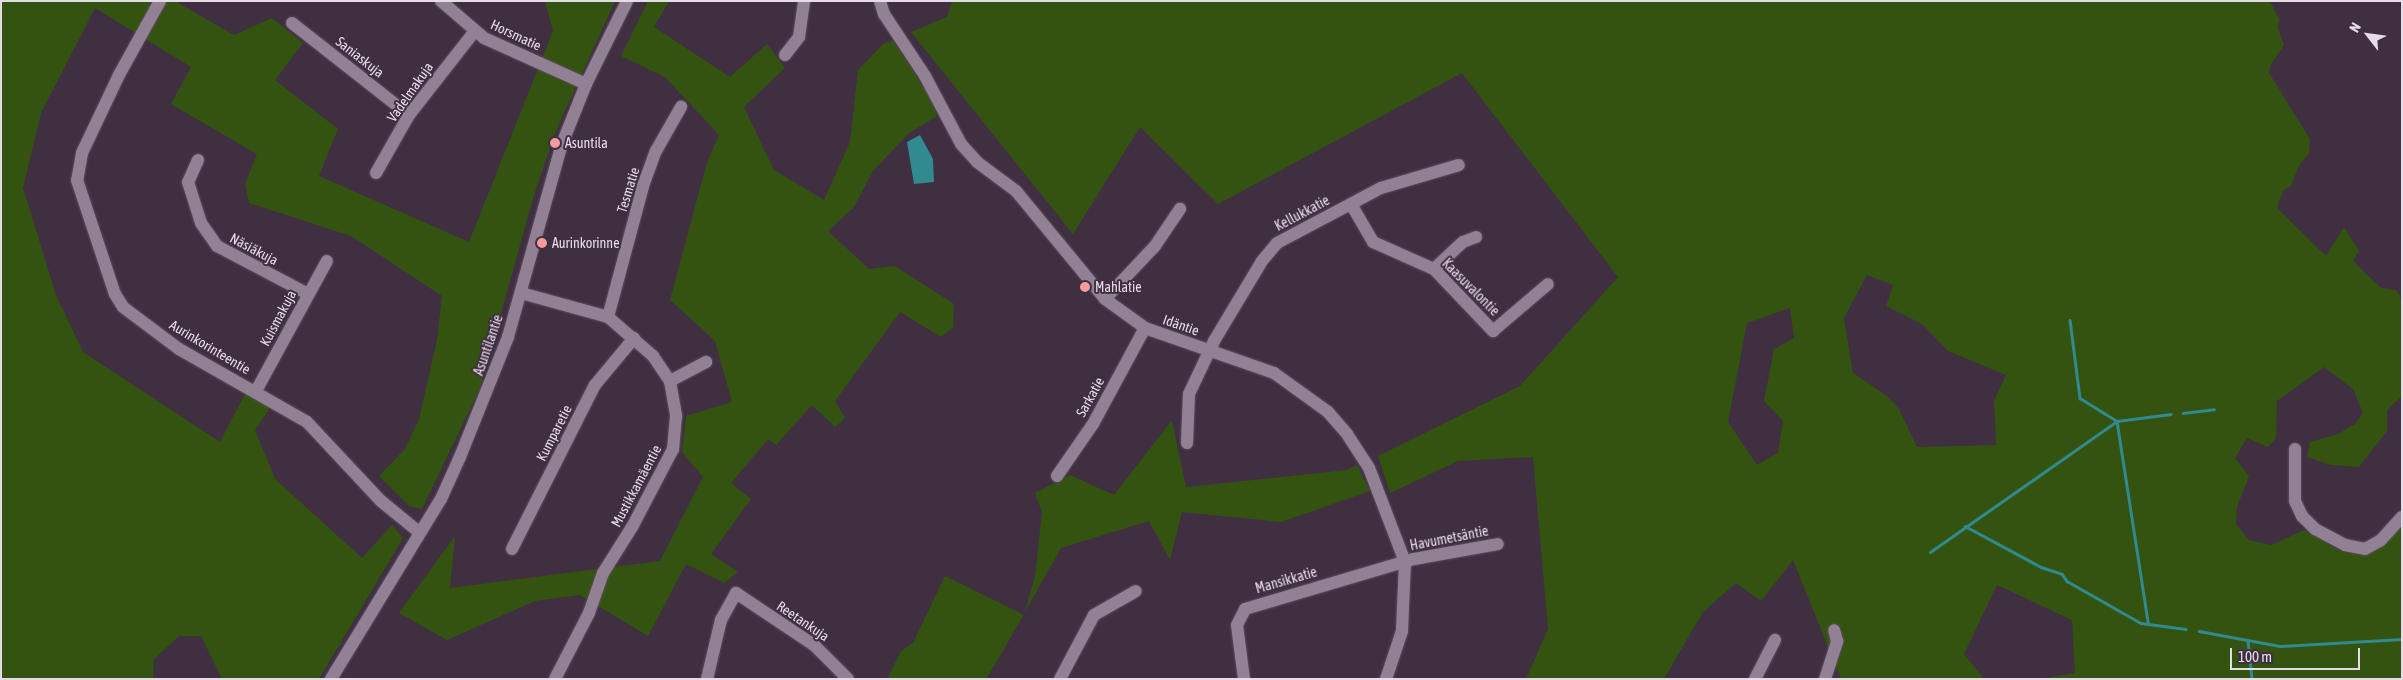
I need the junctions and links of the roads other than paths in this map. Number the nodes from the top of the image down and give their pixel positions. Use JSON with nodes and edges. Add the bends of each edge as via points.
{"nodes":[{"id":1,"x":160,"y":1,"type":"edge"},
{"id":2,"x":441,"y":1,"type":"edge"},
{"id":3,"x":627,"y":1,"type":"edge"},
{"id":4,"x":804,"y":1,"type":"edge"},
{"id":5,"x":880,"y":1,"type":"edge"},
{"id":6,"x":292,"y":23,"type":"dead end"},
{"id":7,"x":474,"y":32,"type":"junction"},
{"id":8,"x":785,"y":55,"type":"dead end"},
{"id":9,"x":586,"y":84,"type":"junction"},
{"id":10,"x":681,"y":107,"type":"dead end"},
{"id":11,"x":410,"y":115,"type":"junction"},
{"id":12,"x":198,"y":160,"type":"dead end"},
{"id":13,"x":1459,"y":165,"type":"dead end"},
{"id":14,"x":376,"y":174,"type":"dead end"},
{"id":15,"x":1351,"y":204,"type":"junction"},
{"id":16,"x":1180,"y":209,"type":"dead end"},
{"id":17,"x":1476,"y":237,"type":"dead end"},
{"id":18,"x":327,"y":261,"type":"dead end"},
{"id":19,"x":1434,"y":269,"type":"junction"},
{"id":20,"x":1548,"y":284,"type":"dead end"},
{"id":21,"x":521,"y":293,"type":"junction"},
{"id":22,"x":308,"y":294,"type":"junction"},
{"id":23,"x":1105,"y":299,"type":"junction"},
{"id":24,"x":608,"y":317,"type":"junction"},
{"id":25,"x":1145,"y":328,"type":"junction"},
{"id":26,"x":634,"y":338,"type":"junction"},
{"id":27,"x":1209,"y":350,"type":"junction"},
{"id":28,"x":706,"y":362,"type":"dead end"},
{"id":29,"x":670,"y":381,"type":"junction"},
{"id":30,"x":256,"y":391,"type":"junction"},
{"id":31,"x":1187,"y":443,"type":"dead end"},
{"id":32,"x":2295,"y":449,"type":"dead end"},
{"id":33,"x":1057,"y":476,"type":"dead end"},
{"id":34,"x":2402,"y":517,"type":"edge"},
{"id":35,"x":420,"y":533,"type":"junction"},
{"id":36,"x":1498,"y":544,"type":"dead end"},
{"id":37,"x":512,"y":549,"type":"dead end"},
{"id":38,"x":1405,"y":562,"type":"junction"},
{"id":39,"x":1136,"y":591,"type":"dead end"},
{"id":40,"x":1834,"y":630,"type":"dead end"},
{"id":41,"x":1776,"y":640,"type":"dead end"},
{"id":42,"x":331,"y":679,"type":"edge"},
{"id":43,"x":555,"y":679,"type":"edge"},
{"id":44,"x":707,"y":679,"type":"edge"},
{"id":45,"x":848,"y":679,"type":"edge"},
{"id":46,"x":1060,"y":679,"type":"edge"},
{"id":47,"x":1244,"y":679,"type":"edge"},
{"id":48,"x":1386,"y":679,"type":"edge"},
{"id":49,"x":1755,"y":679,"type":"edge"},
{"id":50,"x":1825,"y":679,"type":"edge"}],
"edges":[{"from":1,"to":30,"type":"street","name":"Aurinkorinteentie","via":[[115,83],[82,153],[77,180],[115,294],[123,307],[179,349]]},
{"from":2,"to":7,"type":"street","name":"Horsmatie"},
{"from":3,"to":9,"type":"street","name":"Asuntilantie"},
{"from":4,"to":8,"type":"street","via":[[799,37]]},
{"from":5,"to":23,"type":"street","name":"Idäntie","via":[[884,14],[925,76],[961,144],[977,162],[1016,191]]},
{"from":6,"to":11,"type":"street","name":"Saniaskuja"},
{"from":7,"to":9,"type":"street","name":"Horsmatie"},
{"from":7,"to":11,"type":"street","name":"Vadelmakuja"},
{"from":9,"to":21,"type":"street","name":"Asuntilantie","via":[[552,173]]},
{"from":10,"to":24,"type":"street","name":"Tesmatie","via":[[656,151],[643,186]]},
{"from":11,"to":14,"type":"street","name":"Vadelmakuja"},
{"from":12,"to":22,"type":"street","name":"Näsiäkuja","via":[[188,182],[201,223],[217,246]]},
{"from":13,"to":15,"type":"street","name":"Kellukkatie","via":[[1380,188]]},
{"from":15,"to":19,"type":"street","name":"Kaasuvalontie","via":[[1372,242]]},
{"from":15,"to":27,"type":"street","name":"Kellukkatie","via":[[1277,243],[1262,261]]},
{"from":16,"to":23,"type":"street","via":[[1155,246]]},
{"from":17,"to":19,"type":"street","via":[[1462,242]]},
{"from":18,"to":22,"type":"street","name":"Kuismakuja"},
{"from":19,"to":20,"type":"street","name":"Kaasuvalontie","via":[[1493,331]]},
{"from":21,"to":24,"type":"street","name":"Mustikkamäentie"},
{"from":21,"to":35,"type":"street","name":"Asuntilantie","via":[[493,381],[441,499]]},
{"from":22,"to":30,"type":"street","name":"Kuismakuja"},
{"from":23,"to":25,"type":"street","name":"Idäntie"},
{"from":24,"to":26,"type":"street","name":"Mustikkamäentie"},
{"from":25,"to":27,"type":"street","name":"Idäntie"},
{"from":25,"to":33,"type":"street","name":"Sarkatie","via":[[1093,424]]},
{"from":26,"to":29,"type":"street","name":"Mustikkamäentie","via":[[653,356]]},
{"from":26,"to":37,"type":"street","name":"Kumparetie","via":[[595,385]]},
{"from":27,"to":31,"type":"street","name":"Kellukkatie","via":[[1189,394]]},
{"from":27,"to":38,"type":"street","name":"Idäntie","via":[[1274,373],[1328,412],[1369,468]]},
{"from":28,"to":29,"type":"street"},
{"from":29,"to":43,"type":"street","name":"Mustikkamäentie","via":[[676,416],[673,449],[632,527],[603,573],[589,613]]},
{"from":30,"to":35,"type":"street","name":"Aurinkorinteentie","via":[[307,422],[381,500]]},
{"from":32,"to":34,"type":"street","via":[[2295,501],[2302,516],[2315,529],[2345,545],[2365,549],[2381,540]]},
{"from":35,"to":42,"type":"street","name":"Asuntilantie"},
{"from":36,"to":38,"type":"street","name":"Havumetsäntie"},
{"from":38,"to":47,"type":"street","name":"Mansikkatie","via":[[1245,609],[1237,626]]},
{"from":38,"to":48,"type":"street","name":"Idäntie","via":[[1402,631]]},
{"from":39,"to":46,"type":"street","via":[[1094,614]]},
{"from":40,"to":50,"type":"street","via":[[1837,641]]},
{"from":41,"to":49,"type":"street"},
{"from":44,"to":45,"type":"street","name":"Reetankuja","via":[[721,620],[736,593],[814,645]]}]}
